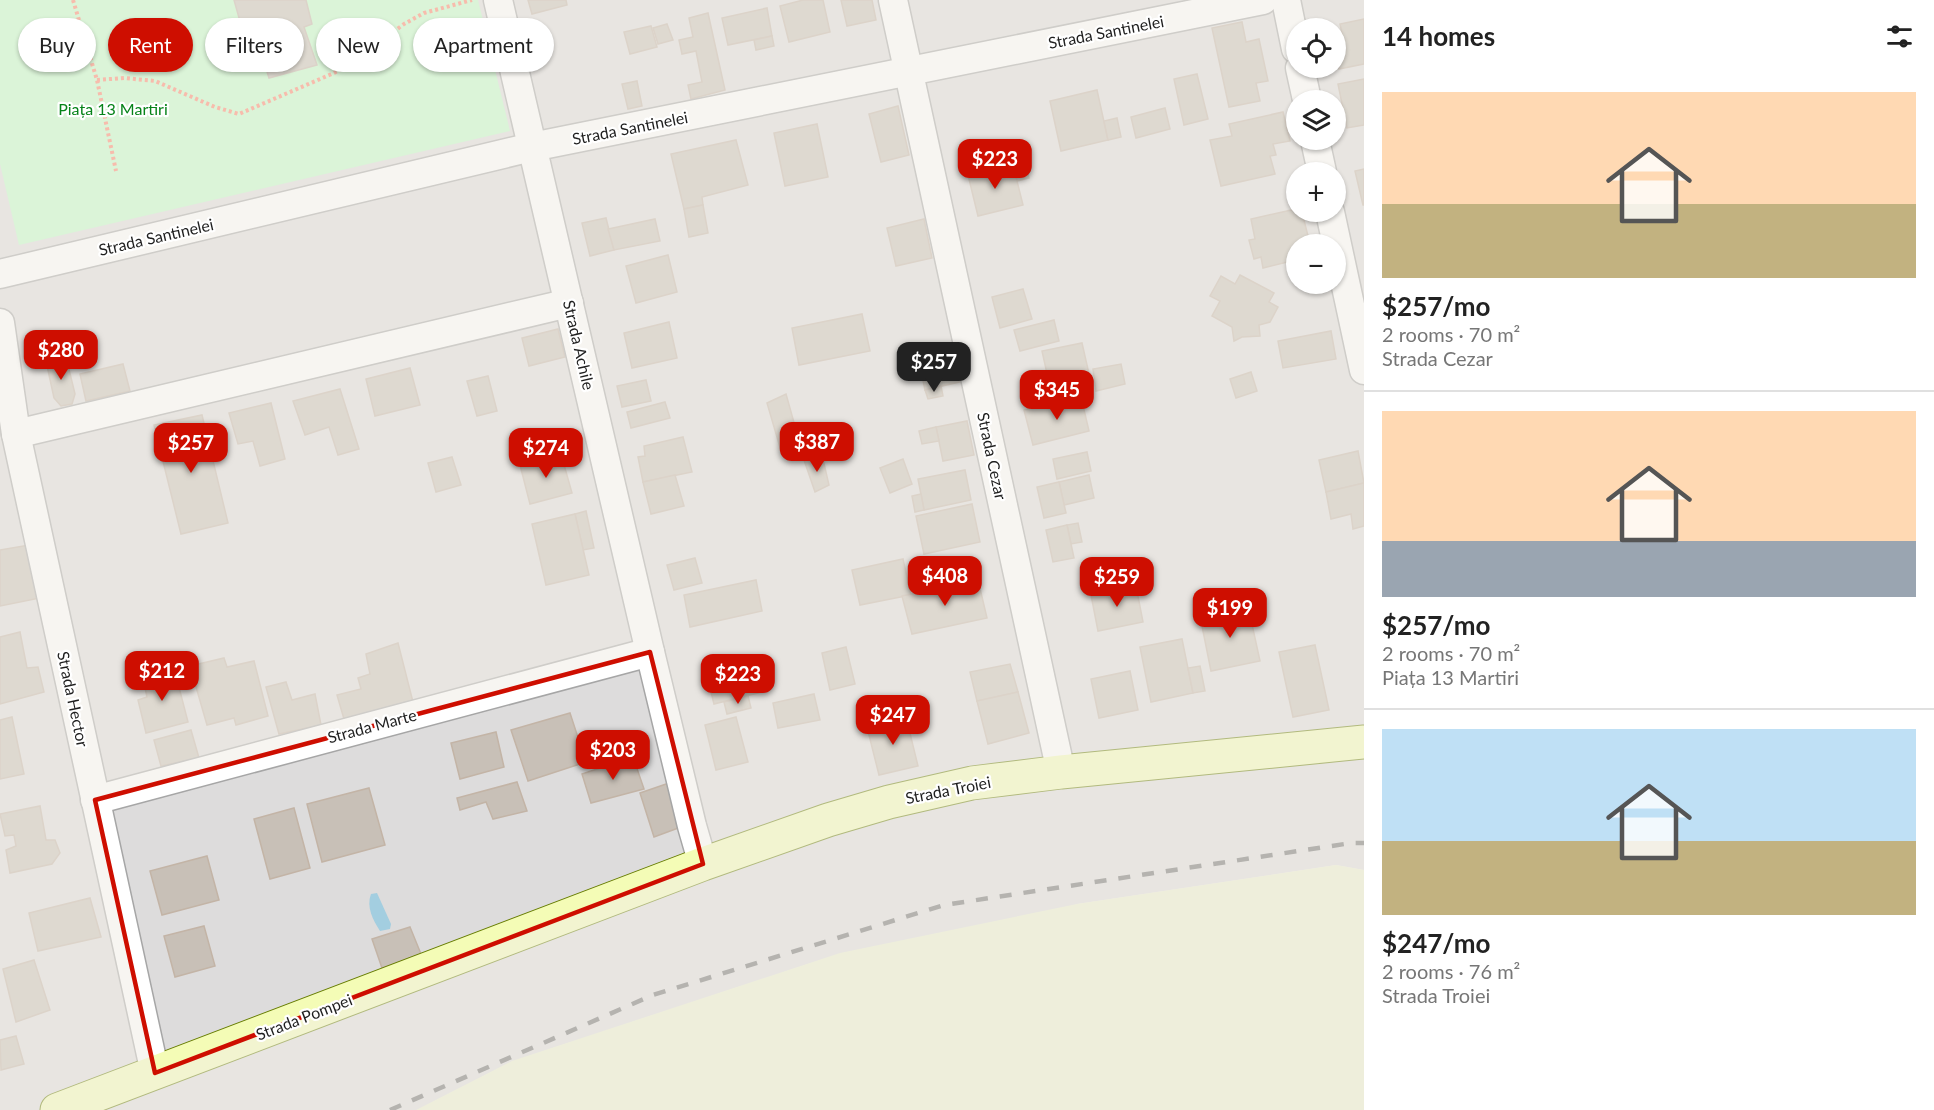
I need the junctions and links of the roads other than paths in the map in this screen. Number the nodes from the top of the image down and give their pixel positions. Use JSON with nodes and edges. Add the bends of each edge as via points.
{"nodes":[{"id":1,"x":498,"y":0,"type":"edge"},
{"id":2,"x":893,"y":0,"type":"edge"},
{"id":3,"x":1263,"y":0,"type":"edge"},
{"id":4,"x":1286,"y":0,"type":"edge"},
{"id":5,"x":1290,"y":18,"type":"edge"},
{"id":6,"x":909,"y":72,"type":"junction"},
{"id":7,"x":532,"y":147,"type":"junction"},
{"id":8,"x":1332,"y":222,"type":"edge"},
{"id":9,"x":0,"y":274,"type":"edge"},
{"id":10,"x":569,"y":303,"type":"junction"},
{"id":11,"x":0,"y":323,"type":"edge"},
{"id":12,"x":1364,"y":370,"type":"edge"},
{"id":13,"x":16,"y":434,"type":"junction"},
{"id":14,"x":650,"y":652,"type":"junction"},
{"id":15,"x":1364,"y":742,"type":"edge"},
{"id":16,"x":1061,"y":772,"type":"junction"},
{"id":17,"x":95,"y":801,"type":"junction"},
{"id":18,"x":703,"y":864,"type":"junction"},
{"id":19,"x":551,"y":924,"type":"joint"},
{"id":20,"x":154,"y":1073,"type":"junction"},
{"id":21,"x":57,"y":1110,"type":"edge"}],
"edges":[{"from":1,"to":7,"type":"street","name":"Strada Achile"},
{"from":2,"to":6,"type":"street","name":"Strada Cezar"},
{"from":3,"to":6,"type":"street","name":"Strada Santinelei"},
{"from":4,"to":5,"type":"street"},
{"from":6,"to":7,"type":"street","name":"Strada Santinelei"},
{"from":6,"to":16,"type":"street","name":"Strada Cezar"},
{"from":7,"to":9,"type":"street","name":"Strada Santinelei"},
{"from":7,"to":10,"type":"street","name":"Strada Achile"},
{"from":8,"to":12,"type":"street"},
{"from":10,"to":13,"type":"street"},
{"from":10,"to":14,"type":"street","name":"Strada Achile"},
{"from":11,"to":13,"type":"street","name":"Strada Hector"},
{"from":13,"to":17,"type":"street","name":"Strada Hector"},
{"from":14,"to":17,"type":"street","name":"Strada Marte"},
{"from":14,"to":18,"type":"street","name":"Strada Achile"},
{"from":15,"to":16,"type":"main road","name":"Strada Troiei"},
{"from":16,"to":18,"type":"main road","name":"Strada Troiei","via":[[972,783],[889,802]]},
{"from":17,"to":20,"type":"street","name":"Strada Hector"},
{"from":18,"to":19,"type":"main road","name":"Strada Troiei"},
{"from":19,"to":20,"type":"main road","name":"Strada Pompei"},
{"from":20,"to":21,"type":"main road","name":"Strada Pompei"}]}
